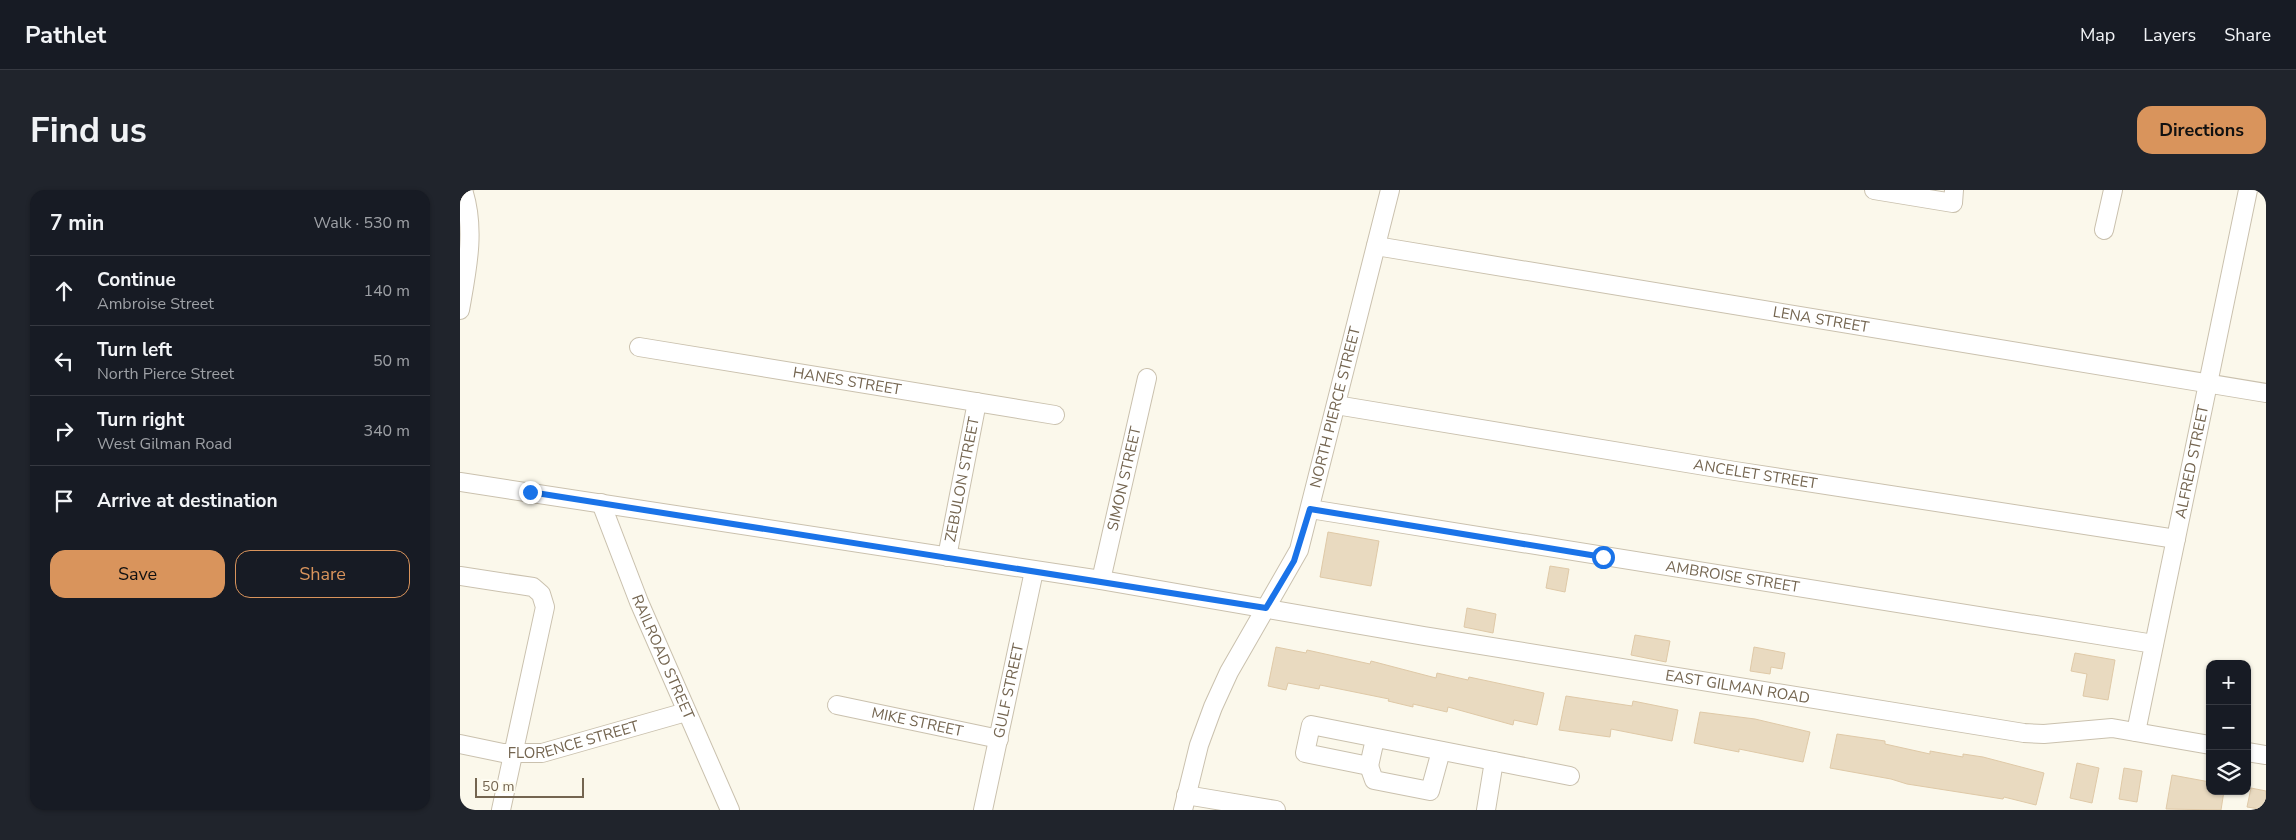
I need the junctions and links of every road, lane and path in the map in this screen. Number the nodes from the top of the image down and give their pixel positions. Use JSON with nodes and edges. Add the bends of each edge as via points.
{"nodes":[{"id":1,"x":463,"y":190,"type":"edge"},
{"id":2,"x":1390,"y":190,"type":"edge"},
{"id":3,"x":1874,"y":190,"type":"edge"},
{"id":4,"x":1954,"y":190,"type":"edge"},
{"id":5,"x":2113,"y":190,"type":"edge"},
{"id":6,"x":2248,"y":190,"type":"edge"},
{"id":7,"x":2104,"y":230,"type":"dead end"},
{"id":8,"x":1376,"y":246,"type":"junction"},
{"id":9,"x":460,"y":310,"type":"edge"},
{"id":10,"x":639,"y":347,"type":"dead end"},
{"id":11,"x":1147,"y":378,"type":"dead end"},
{"id":12,"x":2207,"y":384,"type":"junction"},
{"id":13,"x":2266,"y":394,"type":"edge"},
{"id":14,"x":977,"y":402,"type":"junction"},
{"id":15,"x":1336,"y":405,"type":"junction"},
{"id":16,"x":1055,"y":416,"type":"dead end"},
{"id":17,"x":460,"y":482,"type":"edge"},
{"id":18,"x":601,"y":503,"type":"junction"},
{"id":19,"x":1310,"y":509,"type":"junction"},
{"id":20,"x":2176,"y":539,"type":"junction"},
{"id":21,"x":947,"y":557,"type":"junction"},
{"id":22,"x":1034,"y":571,"type":"junction"},
{"id":23,"x":460,"y":576,"type":"edge"},
{"id":24,"x":1100,"y":580,"type":"junction"},
{"id":25,"x":1266,"y":608,"type":"junction"},
{"id":26,"x":2154,"y":644,"type":"junction"},
{"id":27,"x":837,"y":705,"type":"dead end"},
{"id":28,"x":686,"y":712,"type":"junction"},
{"id":29,"x":2136,"y":732,"type":"junction"},
{"id":30,"x":998,"y":738,"type":"junction"},
{"id":31,"x":1375,"y":739,"type":"junction"},
{"id":32,"x":460,"y":744,"type":"edge"},
{"id":33,"x":2206,"y":744,"type":"edge"},
{"id":34,"x":1441,"y":751,"type":"junction"},
{"id":35,"x":2251,"y":753,"type":"edge"},
{"id":36,"x":514,"y":754,"type":"junction"},
{"id":37,"x":2266,"y":755,"type":"edge"},
{"id":38,"x":1494,"y":761,"type":"junction"},
{"id":39,"x":1369,"y":766,"type":"junction"},
{"id":40,"x":1570,"y":776,"type":"dead end"},
{"id":41,"x":1185,"y":803,"type":"edge"},
{"id":42,"x":1221,"y":806,"type":"edge"},
{"id":43,"x":1267,"y":809,"type":"edge"},
{"id":44,"x":501,"y":810,"type":"edge"},
{"id":45,"x":730,"y":810,"type":"edge"},
{"id":46,"x":983,"y":810,"type":"edge"},
{"id":47,"x":1486,"y":810,"type":"edge"}],
"edges":[{"from":1,"to":9,"type":"street","via":[[470,238]]},
{"from":2,"to":8,"type":"street","name":"NORTH PIERCE STREET"},
{"from":3,"to":4,"type":"street","via":[[1952,204]]},
{"from":5,"to":7,"type":"street"},
{"from":6,"to":12,"type":"street","name":"ALFRED STREET"},
{"from":8,"to":12,"type":"street","name":"LENA STREET"},
{"from":8,"to":15,"type":"street","name":"NORTH PIERCE STREET"},
{"from":10,"to":14,"type":"street","name":"HANES STREET"},
{"from":11,"to":24,"type":"street","name":"SIMON STREET"},
{"from":12,"to":13,"type":"street","name":"LENA STREET"},
{"from":12,"to":20,"type":"street","name":"ALFRED STREET"},
{"from":14,"to":16,"type":"street","name":"HANES STREET"},
{"from":14,"to":21,"type":"street","name":"ZEBULON STREET"},
{"from":15,"to":19,"type":"street","name":"NORTH PIERCE STREET"},
{"from":15,"to":20,"type":"street","name":"ANCELET STREET"},
{"from":17,"to":18,"type":"street","name":"EAST GILMAN ROAD"},
{"from":18,"to":21,"type":"street","name":"EAST GILMAN ROAD"},
{"from":18,"to":28,"type":"street","name":"RAILROAD STREET","via":[[638,602]]},
{"from":19,"to":25,"type":"street","name":"NORTH PIERCE STREET","via":[[1294,561]]},
{"from":19,"to":26,"type":"street","name":"AMBROISE STREET"},
{"from":20,"to":26,"type":"street","name":"ALFRED STREET"},
{"from":21,"to":22,"type":"street","name":"EAST GILMAN ROAD"},
{"from":22,"to":24,"type":"street","name":"EAST GILMAN ROAD"},
{"from":22,"to":30,"type":"street","name":"GULF STREET"},
{"from":23,"to":36,"type":"street","via":[[533,587],[543,599],[545,607]]},
{"from":24,"to":25,"type":"street","name":"EAST GILMAN ROAD"},
{"from":25,"to":29,"type":"street","name":"EAST GILMAN ROAD","via":[[2024,733],[2096,728]]},
{"from":25,"to":41,"type":"street","name":"NORTH PIERCE STREET","via":[[1213,707],[1199,745]]},
{"from":26,"to":29,"type":"street","name":"ALFRED STREET"},
{"from":27,"to":30,"type":"street","name":"MIKE STREET"},
{"from":28,"to":36,"type":"street","name":"FLORENCE STREET","via":[[542,753]]},
{"from":28,"to":45,"type":"street","name":"RAILROAD STREET"},
{"from":29,"to":33,"type":"street","name":"EAST GILMAN ROAD"},
{"from":30,"to":46,"type":"street","name":"GULF STREET"},
{"from":31,"to":34,"type":"street"},
{"from":31,"to":39,"type":"street"},
{"from":31,"to":39,"type":"street","via":[[1310,725],[1305,753]]},
{"from":32,"to":36,"type":"street","name":"FLORENCE STREET"},
{"from":34,"to":38,"type":"street"},
{"from":34,"to":39,"type":"street","via":[[1430,791],[1374,780]]},
{"from":35,"to":37,"type":"street"},
{"from":36,"to":44,"type":"street"},
{"from":38,"to":40,"type":"street"},
{"from":38,"to":47,"type":"street"},
{"from":41,"to":42,"type":"street"},
{"from":42,"to":43,"type":"street"}]}
